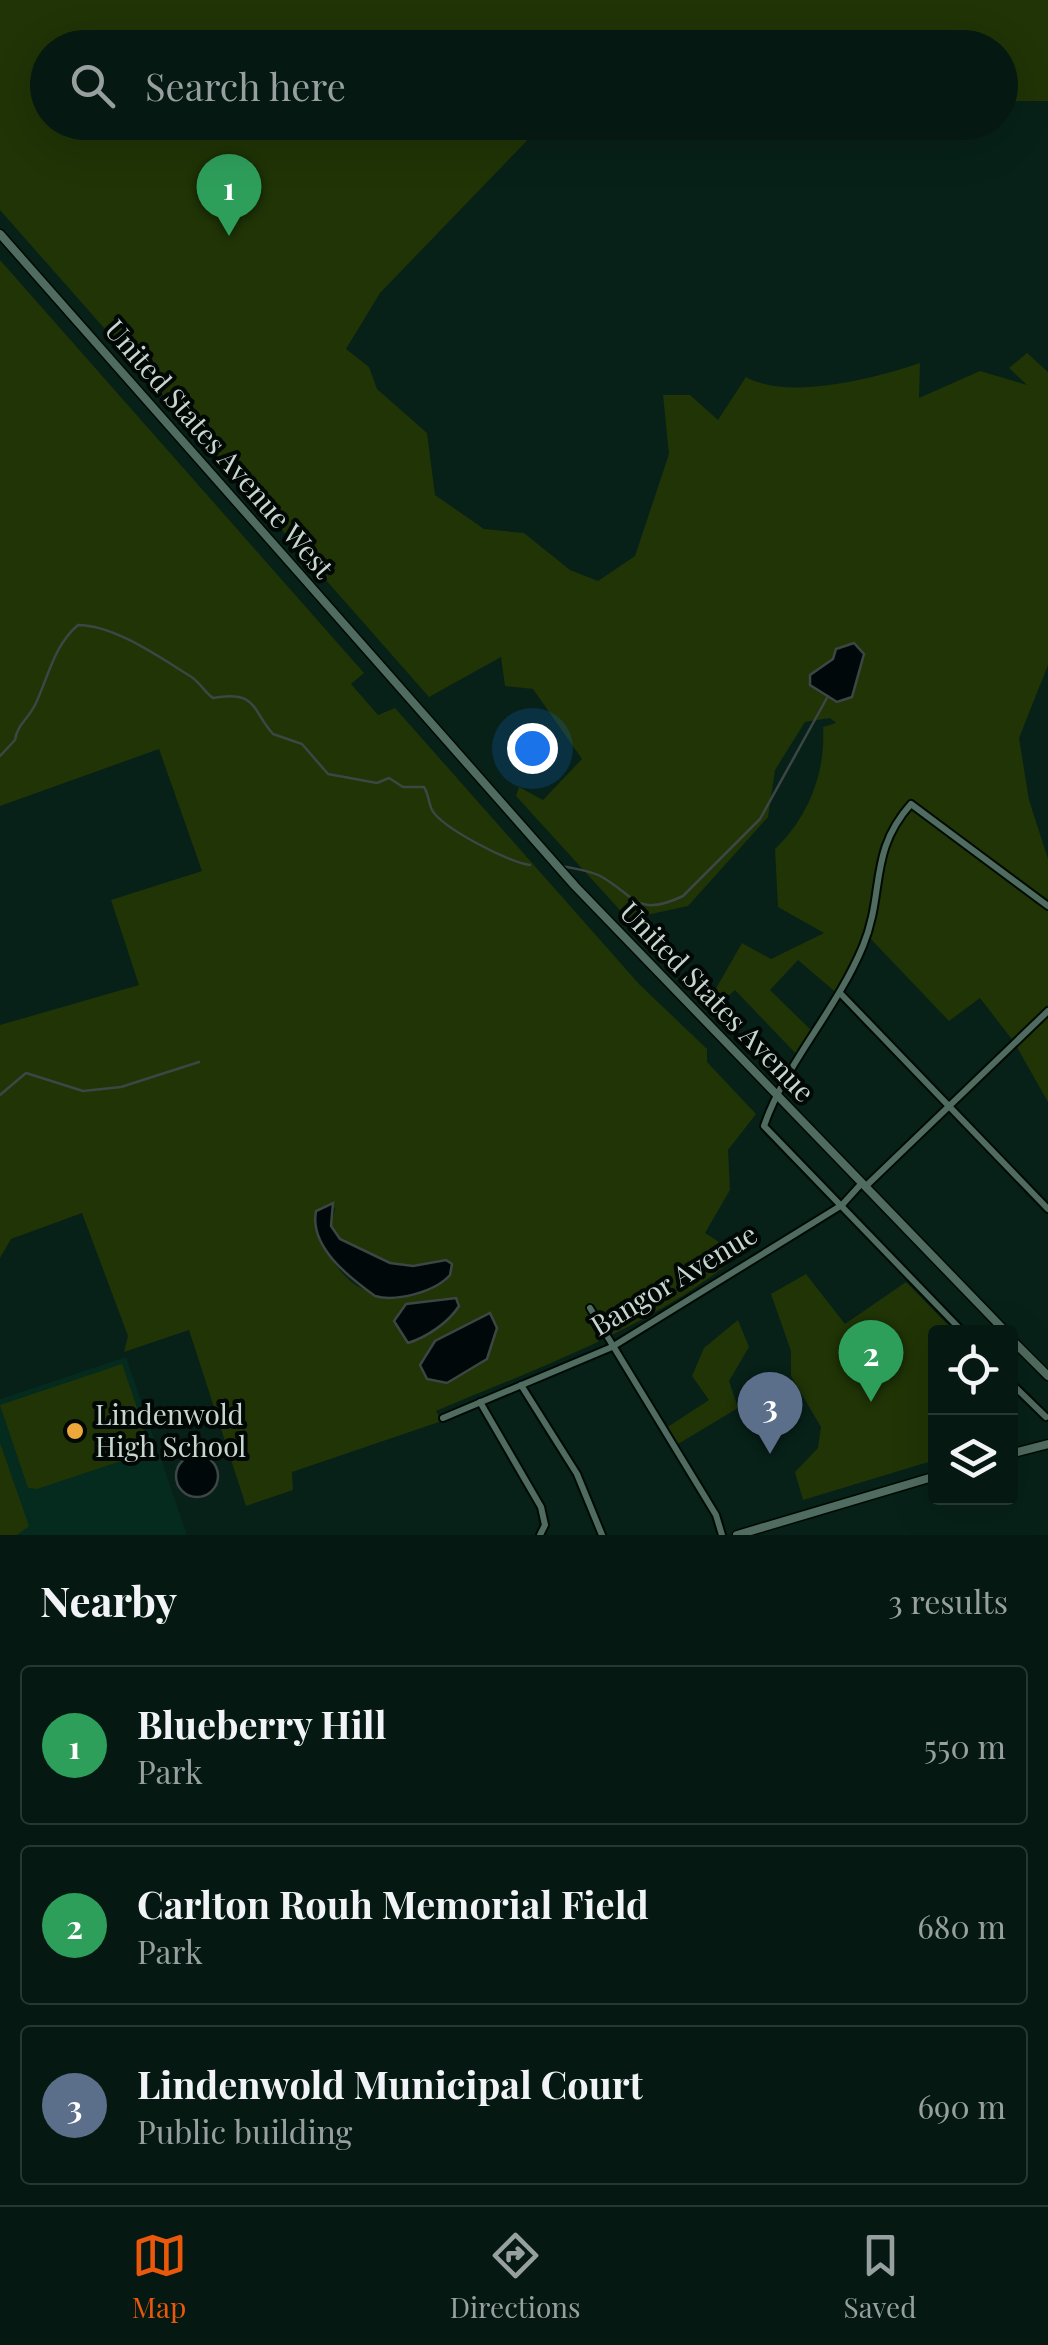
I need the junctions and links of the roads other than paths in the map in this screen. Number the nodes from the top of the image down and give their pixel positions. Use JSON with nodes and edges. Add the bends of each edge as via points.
{"nodes":[{"id":1,"x":0,"y":234,"type":"edge"},
{"id":2,"x":405,"y":694,"type":"joint"},
{"id":3,"x":1048,"y":906,"type":"edge"},
{"id":4,"x":840,"y":993,"type":"junction"},
{"id":5,"x":1048,"y":1011,"type":"edge"},
{"id":6,"x":773,"y":1094,"type":"junction"},
{"id":7,"x":948,"y":1106,"type":"junction"},
{"id":8,"x":862,"y":1186,"type":"junction"},
{"id":9,"x":842,"y":1204,"type":"junction"},
{"id":10,"x":1048,"y":1209,"type":"edge"},
{"id":11,"x":590,"y":1308,"type":"dead end"},
{"id":12,"x":955,"y":1325,"type":"edge"},
{"id":13,"x":998,"y":1325,"type":"edge"},
{"id":14,"x":1018,"y":1345,"type":"edge"},
{"id":15,"x":612,"y":1348,"type":"junction"},
{"id":16,"x":1045,"y":1373,"type":"edge"},
{"id":17,"x":521,"y":1385,"type":"junction"},
{"id":18,"x":1048,"y":1385,"type":"edge"},
{"id":19,"x":1018,"y":1390,"type":"edge"},
{"id":20,"x":480,"y":1402,"type":"junction"},
{"id":21,"x":1046,"y":1417,"type":"edge"},
{"id":22,"x":444,"y":1418,"type":"dead end"},
{"id":23,"x":1048,"y":1444,"type":"edge"},
{"id":24,"x":1018,"y":1452,"type":"edge"},
{"id":25,"x":928,"y":1478,"type":"edge"},
{"id":26,"x":540,"y":1535,"type":"edge"},
{"id":27,"x":602,"y":1535,"type":"edge"},
{"id":28,"x":722,"y":1535,"type":"edge"},
{"id":29,"x":737,"y":1535,"type":"edge"}],
"edges":[{"from":1,"to":2,"type":"street","name":"United States Avenue West"},
{"from":2,"to":6,"type":"street","name":"United States Avenue"},
{"from":3,"to":4,"type":"street","via":[[911,804],[883,845],[865,941]]},
{"from":4,"to":6,"type":"street"},
{"from":4,"to":7,"type":"street"},
{"from":5,"to":7,"type":"street","name":"Bangor Avenue"},
{"from":6,"to":8,"type":"street","name":"United States Avenue"},
{"from":6,"to":9,"type":"street","name":"United States Avenue","via":[[764,1126]]},
{"from":7,"to":8,"type":"street","name":"Bangor Avenue"},
{"from":7,"to":10,"type":"street"},
{"from":8,"to":9,"type":"street","name":"Bangor Avenue"},
{"from":8,"to":13,"type":"street","name":"United States Avenue"},
{"from":9,"to":12,"type":"street","name":"United States Avenue"},
{"from":9,"to":15,"type":"street","name":"Bangor Avenue"},
{"from":11,"to":15,"type":"street"},
{"from":14,"to":16,"type":"street","name":"United States Avenue"},
{"from":15,"to":17,"type":"street","name":"Bangor Avenue"},
{"from":15,"to":28,"type":"street"},
{"from":16,"to":18,"type":"street"},
{"from":17,"to":20,"type":"street","name":"Bangor Avenue"},
{"from":17,"to":27,"type":"street","via":[[577,1474]]},
{"from":19,"to":21,"type":"street"},
{"from":20,"to":22,"type":"street","name":"Bangor Avenue"},
{"from":20,"to":26,"type":"street","via":[[541,1507]]},
{"from":23,"to":24,"type":"street"},
{"from":25,"to":29,"type":"street"}]}
